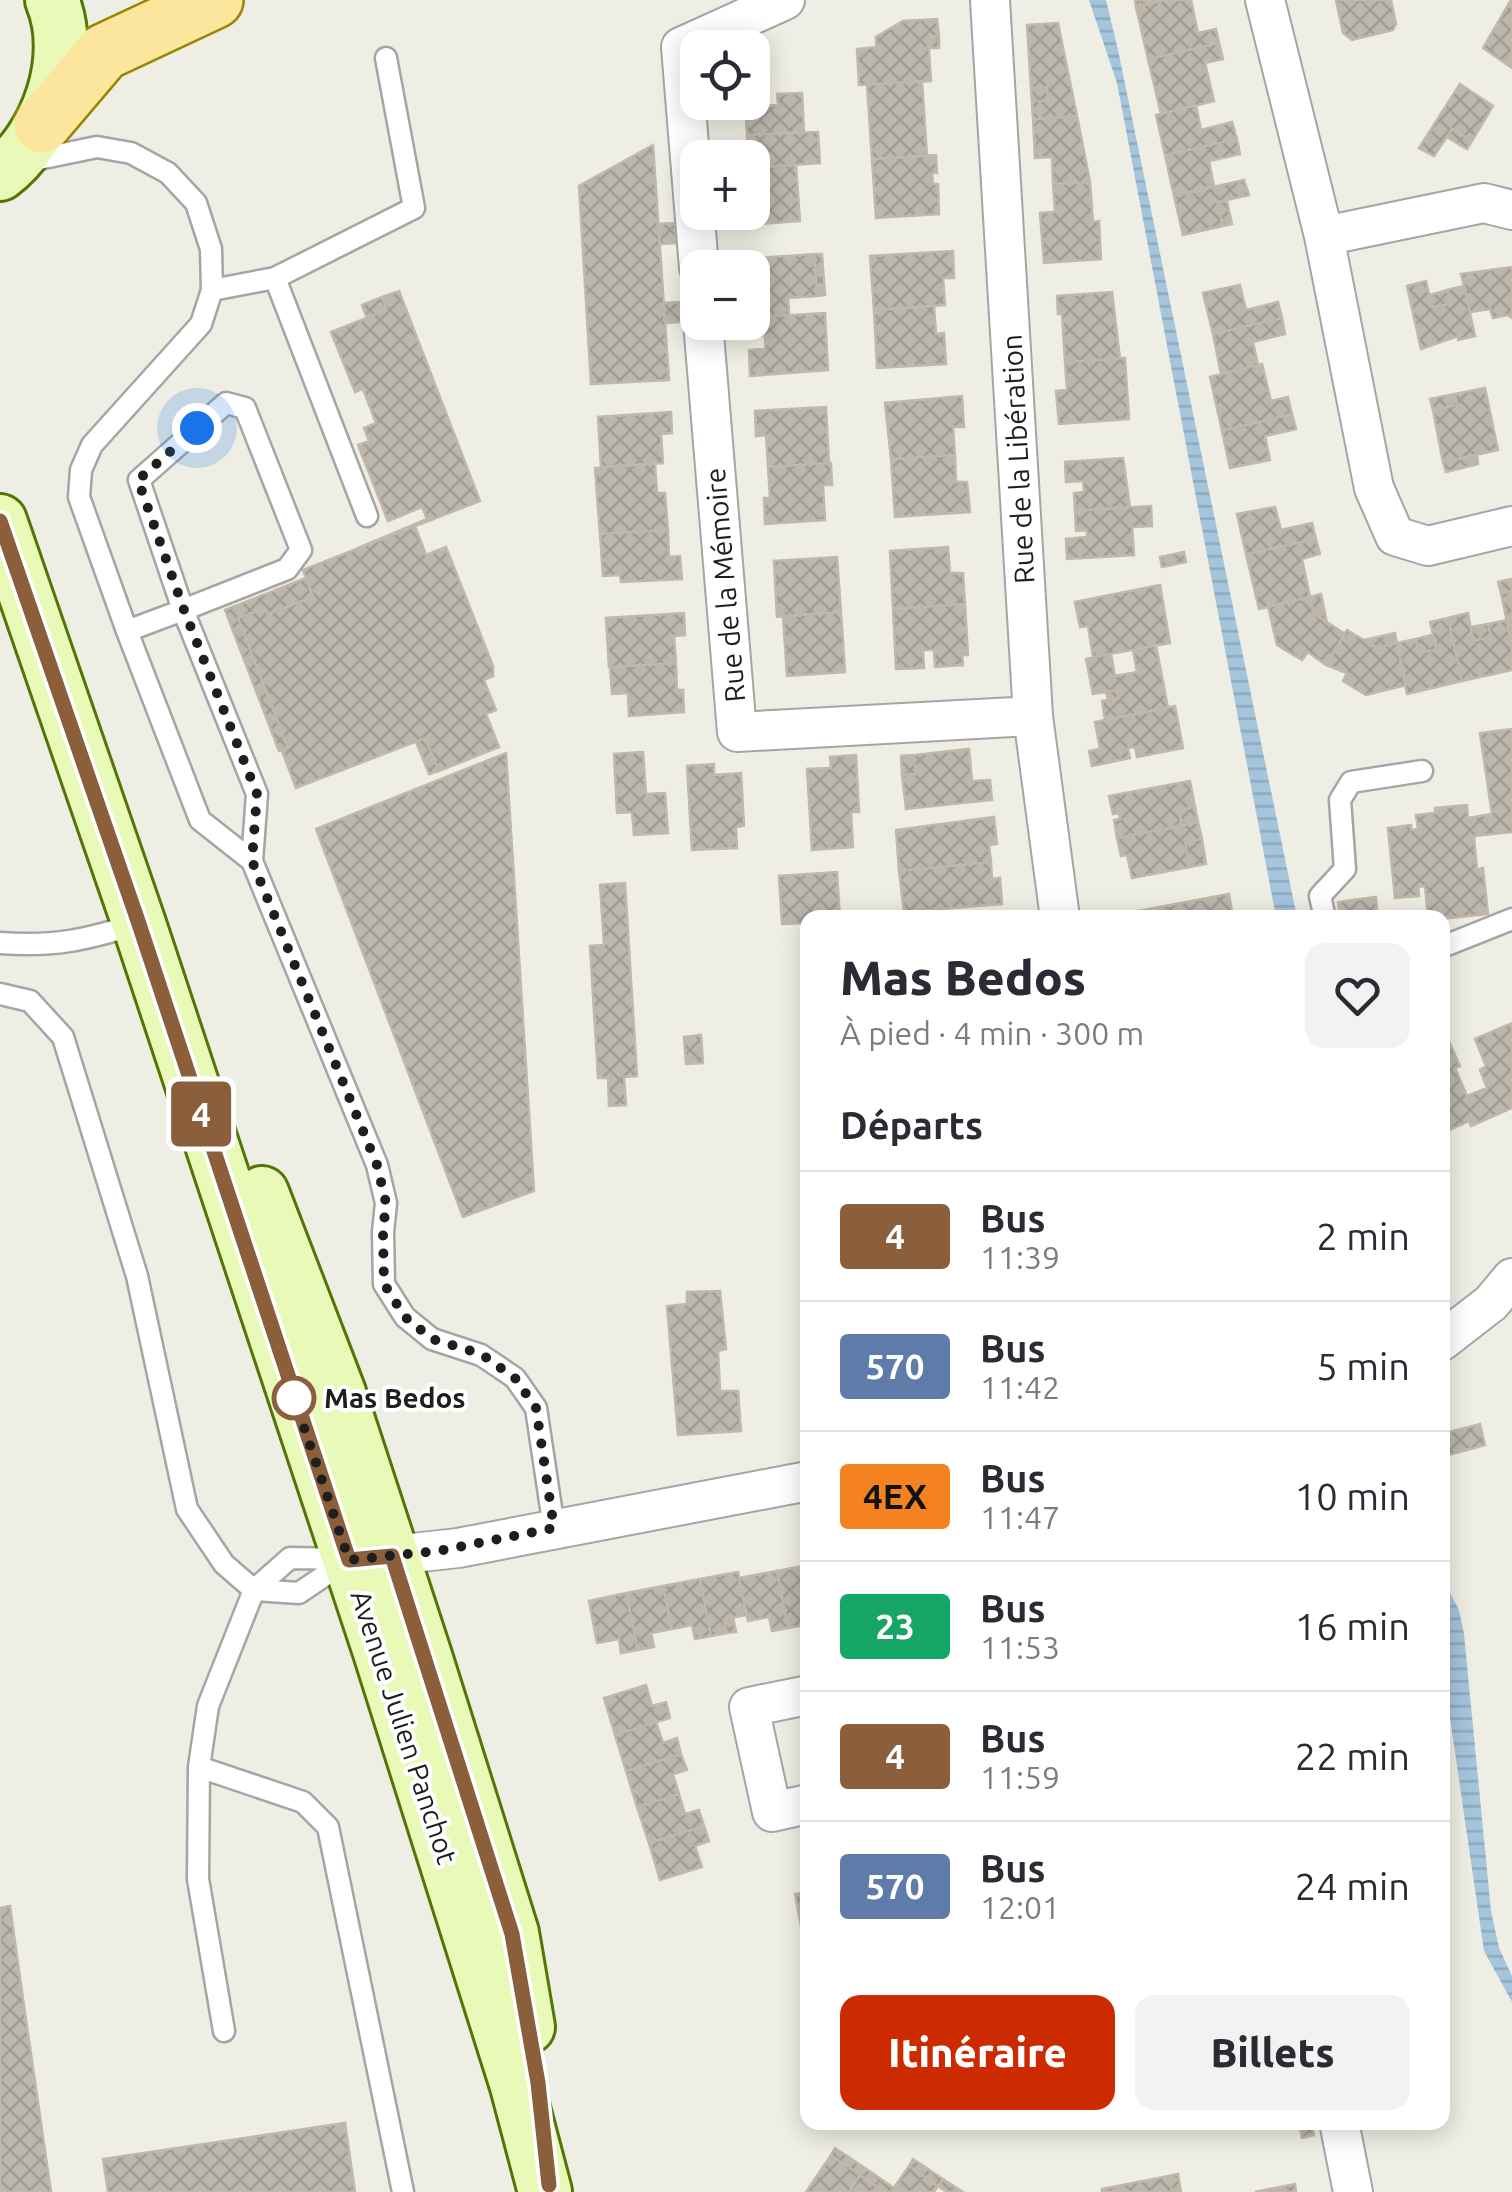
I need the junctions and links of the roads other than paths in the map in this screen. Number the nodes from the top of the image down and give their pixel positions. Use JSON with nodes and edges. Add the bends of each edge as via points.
{"nodes":[{"id":1,"x":52,"y":0,"type":"edge"},
{"id":2,"x":214,"y":0,"type":"edge"},
{"id":3,"x":785,"y":0,"type":"edge"},
{"id":4,"x":990,"y":0,"type":"edge"},
{"id":5,"x":1265,"y":0,"type":"edge"},
{"id":6,"x":386,"y":58,"type":"dead end"},
{"id":7,"x":18,"y":154,"type":"edge"},
{"id":8,"x":1512,"y":210,"type":"edge"},
{"id":9,"x":1324,"y":236,"type":"junction"},
{"id":10,"x":697,"y":250,"type":"edge"},
{"id":11,"x":275,"y":278,"type":"junction"},
{"id":12,"x":212,"y":290,"type":"junction"},
{"id":13,"x":705,"y":340,"type":"edge"},
{"id":14,"x":367,"y":516,"type":"dead end"},
{"id":15,"x":1512,"y":526,"type":"edge"},
{"id":16,"x":4,"y":544,"type":"edge"},
{"id":17,"x":184,"y":610,"type":"junction"},
{"id":18,"x":127,"y":631,"type":"junction"},
{"id":19,"x":1033,"y":716,"type":"junction"},
{"id":20,"x":1422,"y":771,"type":"dead end"},
{"id":21,"x":252,"y":861,"type":"junction"},
{"id":22,"x":1059,"y":910,"type":"edge"},
{"id":23,"x":1323,"y":910,"type":"edge"},
{"id":24,"x":1512,"y":918,"type":"edge"},
{"id":25,"x":139,"y":924,"type":"junction"},
{"id":26,"x":0,"y":943,"type":"edge"},
{"id":27,"x":1450,"y":944,"type":"edge"},
{"id":28,"x":0,"y":994,"type":"edge"},
{"id":29,"x":1512,"y":1278,"type":"edge"},
{"id":30,"x":1450,"y":1335,"type":"edge"},
{"id":31,"x":800,"y":1483,"type":"edge"},
{"id":32,"x":554,"y":1528,"type":"junction"},
{"id":33,"x":370,"y":1558,"type":"junction"},
{"id":34,"x":254,"y":1590,"type":"junction"},
{"id":35,"x":800,"y":1708,"type":"edge"},
{"id":36,"x":199,"y":1767,"type":"junction"},
{"id":37,"x":800,"y":1806,"type":"edge"},
{"id":38,"x":224,"y":2031,"type":"dead end"},
{"id":39,"x":1340,"y":2130,"type":"edge"},
{"id":40,"x":402,"y":2192,"type":"edge"},
{"id":41,"x":547,"y":2192,"type":"edge"},
{"id":42,"x":1352,"y":2192,"type":"edge"}],
"edges":[{"from":1,"to":7,"type":"main road","via":[[60,70]]},
{"from":2,"to":7,"type":"main road","via":[[104,52]]},
{"from":3,"to":10,"type":"street","via":[[680,48]]},
{"from":4,"to":19,"type":"street","name":"Rue de la Libération"},
{"from":5,"to":9,"type":"street"},
{"from":6,"to":11,"type":"lane","via":[[414,208]]},
{"from":7,"to":12,"type":"lane","via":[[97,147],[131,153],[168,173],[196,203],[210,249]]},
{"from":8,"to":9,"type":"street","via":[[1484,203]]},
{"from":9,"to":15,"type":"street","via":[[1374,488],[1395,536],[1428,546]]},
{"from":11,"to":12,"type":"lane"},
{"from":11,"to":14,"type":"lane"},
{"from":12,"to":18,"type":"lane","via":[[201,324],[92,445],[80,470],[78,497]]},
{"from":13,"to":19,"type":"street","name":"Rue de la Mémoire","via":[[738,732]]},
{"from":16,"to":25,"type":"main road","name":"Avenue Julien Panchot"},
{"from":17,"to":17,"type":"lane","via":[[138,480],[226,403],[244,408],[301,550],[287,569]]},
{"from":17,"to":18,"type":"lane"},
{"from":17,"to":21,"type":"lane","via":[[257,794]]},
{"from":18,"to":21,"type":"lane","via":[[200,820]]},
{"from":19,"to":22,"type":"street","name":"Rue de la Libération"},
{"from":20,"to":23,"type":"lane","via":[[1351,782],[1340,800],[1345,869],[1320,896]]},
{"from":21,"to":32,"type":"lane","via":[[377,1165],[386,1203],[384,1284],[405,1317],[432,1339],[481,1354],[515,1378],[536,1408]]},
{"from":24,"to":27,"type":"lane"},
{"from":25,"to":26,"type":"lane","via":[[45,946]]},
{"from":25,"to":33,"type":"main road","name":"Avenue Julien Panchot"},
{"from":28,"to":34,"type":"lane","via":[[30,1001],[63,1037],[137,1276],[187,1508],[224,1564]]},
{"from":29,"to":30,"type":"street"},
{"from":31,"to":32,"type":"street"},
{"from":32,"to":33,"type":"street"},
{"from":33,"to":34,"type":"lane","via":[[300,1593]]},
{"from":33,"to":34,"type":"lane","via":[[290,1558]]},
{"from":33,"to":41,"type":"main road","name":"Avenue Julien Panchot"},
{"from":34,"to":36,"type":"lane","via":[[208,1706]]},
{"from":35,"to":37,"type":"street","via":[[749,1706],[772,1812]]},
{"from":36,"to":38,"type":"lane","via":[[198,1880]]},
{"from":36,"to":40,"type":"lane","via":[[304,1802],[328,1827]]},
{"from":39,"to":42,"type":"street"}]}
